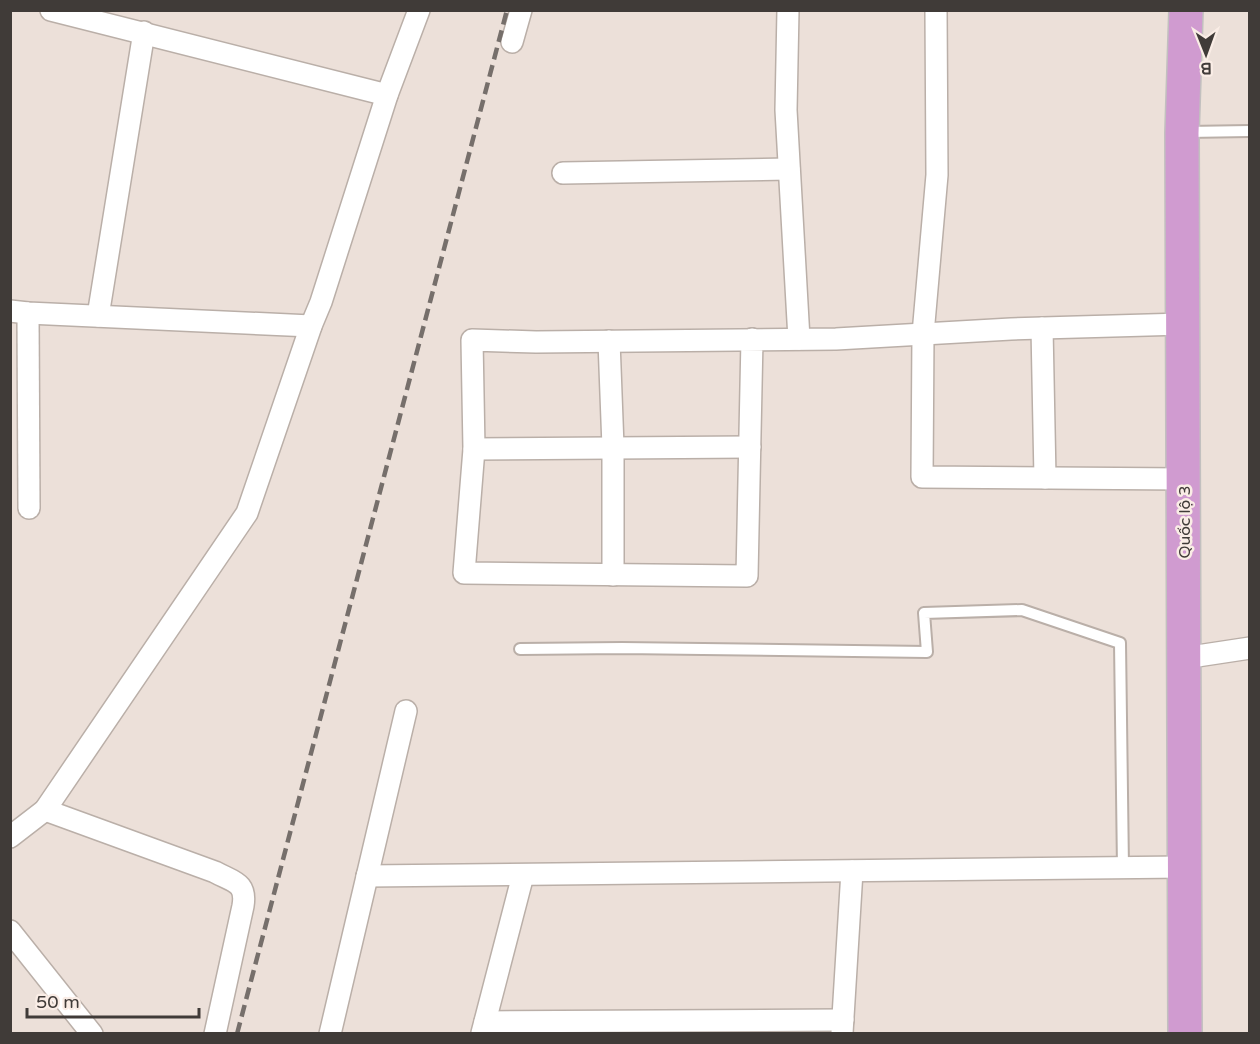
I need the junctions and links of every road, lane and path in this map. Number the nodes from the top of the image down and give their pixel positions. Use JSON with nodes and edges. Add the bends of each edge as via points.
{"nodes":[{"id":1,"x":51,"y":10,"type":"edge"},
{"id":2,"x":419,"y":10,"type":"edge"},
{"id":3,"x":521,"y":10,"type":"edge"},
{"id":4,"x":788,"y":10,"type":"edge"},
{"id":5,"x":936,"y":10,"type":"edge"},
{"id":6,"x":1186,"y":10,"type":"edge"},
{"id":7,"x":109,"y":17,"type":"edge"},
{"id":8,"x":144,"y":32,"type":"junction"},
{"id":9,"x":512,"y":42,"type":"dead end"},
{"id":10,"x":387,"y":95,"type":"junction"},
{"id":11,"x":1250,"y":131,"type":"edge"},
{"id":12,"x":1182,"y":133,"type":"junction"},
{"id":13,"x":789,"y":169,"type":"junction"},
{"id":14,"x":563,"y":173,"type":"dead end"},
{"id":15,"x":19,"y":312,"type":"edge"},
{"id":16,"x":98,"y":316,"type":"junction"},
{"id":17,"x":1183,"y":324,"type":"junction"},
{"id":18,"x":310,"y":326,"type":"junction"},
{"id":19,"x":1042,"y":328,"type":"junction"},
{"id":20,"x":923,"y":334,"type":"junction"},
{"id":21,"x":752,"y":339,"type":"junction"},
{"id":22,"x":799,"y":339,"type":"junction"},
{"id":23,"x":609,"y":341,"type":"junction"},
{"id":24,"x":613,"y":447,"type":"junction"},
{"id":25,"x":750,"y":447,"type":"junction"},
{"id":26,"x":474,"y":449,"type":"junction"},
{"id":27,"x":1045,"y":478,"type":"junction"},
{"id":28,"x":1184,"y":479,"type":"junction"},
{"id":29,"x":29,"y":508,"type":"dead end"},
{"id":30,"x":613,"y":575,"type":"junction"},
{"id":31,"x":1250,"y":648,"type":"edge"},
{"id":32,"x":520,"y":649,"type":"dead end"},
{"id":33,"x":1184,"y":658,"type":"junction"},
{"id":34,"x":406,"y":711,"type":"dead end"},
{"id":35,"x":45,"y":810,"type":"junction"},
{"id":36,"x":10,"y":837,"type":"edge"},
{"id":37,"x":1185,"y":867,"type":"junction"},
{"id":38,"x":1123,"y":868,"type":"junction"},
{"id":39,"x":852,"y":871,"type":"junction"},
{"id":40,"x":523,"y":875,"type":"junction"},
{"id":41,"x":367,"y":876,"type":"junction"},
{"id":42,"x":10,"y":931,"type":"edge"},
{"id":43,"x":843,"y":1027,"type":"edge"},
{"id":44,"x":483,"y":1028,"type":"edge"},
{"id":45,"x":92,"y":1034,"type":"edge"},
{"id":46,"x":215,"y":1034,"type":"edge"},
{"id":47,"x":330,"y":1034,"type":"edge"},
{"id":48,"x":1185,"y":1034,"type":"edge"}],
"edges":[{"from":1,"to":7,"type":"street"},
{"from":2,"to":10,"type":"street"},
{"from":3,"to":9,"type":"street"},
{"from":4,"to":13,"type":"street"},
{"from":5,"to":20,"type":"street","via":[[937,175]]},
{"from":6,"to":12,"type":"highway","name":"Quốc lộ 3"},
{"from":7,"to":8,"type":"street"},
{"from":8,"to":10,"type":"street"},
{"from":8,"to":16,"type":"street"},
{"from":10,"to":18,"type":"street"},
{"from":11,"to":12,"type":"lane"},
{"from":12,"to":17,"type":"highway","name":"Quốc lộ 3"},
{"from":13,"to":14,"type":"street"},
{"from":13,"to":22,"type":"street"},
{"from":15,"to":16,"type":"street"},
{"from":15,"to":29,"type":"street"},
{"from":16,"to":18,"type":"street"},
{"from":17,"to":19,"type":"street"},
{"from":17,"to":28,"type":"highway","name":"Quốc lộ 3"},
{"from":18,"to":35,"type":"street","via":[[247,513]]},
{"from":19,"to":20,"type":"street"},
{"from":19,"to":27,"type":"street"},
{"from":20,"to":22,"type":"street"},
{"from":20,"to":27,"type":"street","via":[[922,477]]},
{"from":21,"to":22,"type":"street"},
{"from":21,"to":23,"type":"street"},
{"from":21,"to":25,"type":"street"},
{"from":23,"to":24,"type":"street"},
{"from":23,"to":26,"type":"street","via":[[472,340]]},
{"from":24,"to":25,"type":"street"},
{"from":24,"to":26,"type":"street"},
{"from":24,"to":30,"type":"street"},
{"from":25,"to":30,"type":"street","via":[[747,576]]},
{"from":26,"to":30,"type":"street","via":[[464,573]]},
{"from":27,"to":28,"type":"street"},
{"from":28,"to":33,"type":"highway","name":"Quốc lộ 3"},
{"from":31,"to":33,"type":"street"},
{"from":32,"to":38,"type":"lane","via":[[927,652],[924,613],[1022,610],[1120,643]]},
{"from":33,"to":37,"type":"highway","name":"Quốc lộ 3"},
{"from":34,"to":41,"type":"street"},
{"from":35,"to":36,"type":"street"},
{"from":35,"to":46,"type":"street","via":[[215,872],[240,885],[245,895]]},
{"from":37,"to":38,"type":"street"},
{"from":37,"to":48,"type":"highway","name":"Quốc lộ 3"},
{"from":38,"to":39,"type":"street"},
{"from":39,"to":40,"type":"street"},
{"from":39,"to":43,"type":"street"},
{"from":40,"to":41,"type":"street"},
{"from":40,"to":44,"type":"street"},
{"from":41,"to":47,"type":"street"},
{"from":42,"to":45,"type":"street"},
{"from":43,"to":44,"type":"street"}]}
